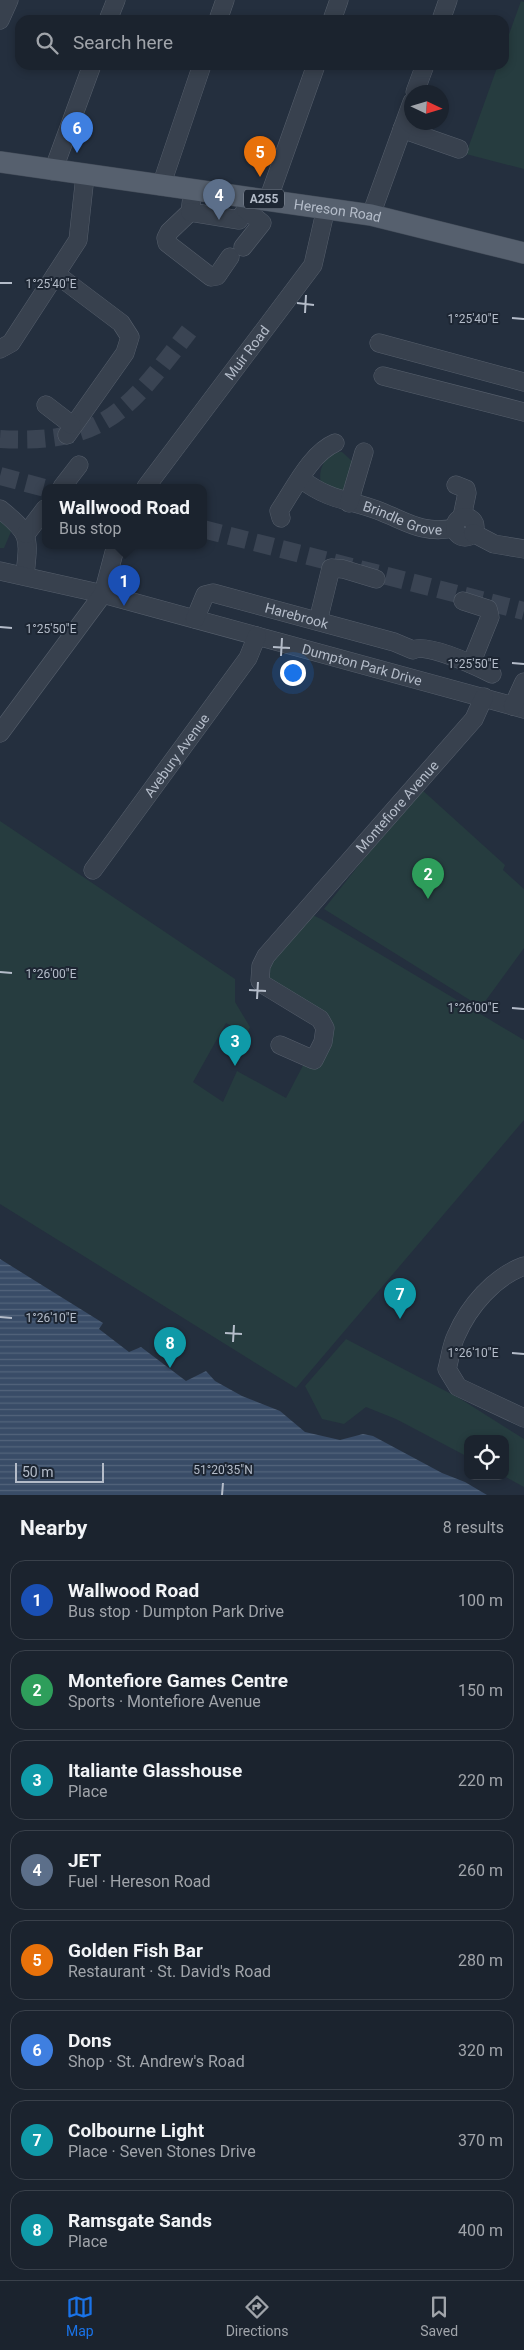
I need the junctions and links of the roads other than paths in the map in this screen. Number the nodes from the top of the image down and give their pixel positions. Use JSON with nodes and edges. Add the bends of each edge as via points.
{"nodes":[{"id":1,"x":9,"y":0,"type":"edge"},
{"id":2,"x":116,"y":0,"type":"edge"},
{"id":3,"x":225,"y":0,"type":"edge"},
{"id":4,"x":338,"y":0,"type":"edge"},
{"id":5,"x":448,"y":0,"type":"edge"},
{"id":6,"x":110,"y":15,"type":"edge"},
{"id":7,"x":220,"y":15,"type":"edge"},
{"id":8,"x":334,"y":15,"type":"edge"},
{"id":9,"x":443,"y":15,"type":"edge"},
{"id":10,"x":0,"y":20,"type":"edge"},
{"id":11,"x":90,"y":70,"type":"edge"},
{"id":12,"x":200,"y":70,"type":"edge"},
{"id":13,"x":314,"y":70,"type":"edge"},
{"id":14,"x":423,"y":70,"type":"edge"},
{"id":15,"x":418,"y":85,"type":"edge"},
{"id":16,"x":404,"y":124,"type":"edge"},
{"id":17,"x":402,"y":129,"type":"junction"},
{"id":18,"x":459,"y":150,"type":"dead end"},
{"id":19,"x":0,"y":162,"type":"edge"},
{"id":20,"x":53,"y":171,"type":"junction"},
{"id":21,"x":85,"y":176,"type":"junction"},
{"id":22,"x":161,"y":186,"type":"junction"},
{"id":23,"x":193,"y":189,"type":"junction"},
{"id":24,"x":256,"y":203,"type":"junction"},
{"id":25,"x":326,"y":208,"type":"junction"},
{"id":26,"x":190,"y":212,"type":"junction"},
{"id":27,"x":371,"y":215,"type":"junction"},
{"id":28,"x":524,"y":253,"type":"edge"},
{"id":29,"x":56,"y":274,"type":"junction"},
{"id":30,"x":378,"y":343,"type":"dead end"},
{"id":31,"x":1,"y":349,"type":"edge"},
{"id":32,"x":383,"y":376,"type":"dead end"},
{"id":33,"x":524,"y":382,"type":"edge"},
{"id":34,"x":46,"y":405,"type":"dead end"},
{"id":35,"x":524,"y":412,"type":"edge"},
{"id":36,"x":335,"y":443,"type":"dead end"},
{"id":37,"x":364,"y":452,"type":"dead end"},
{"id":38,"x":79,"y":465,"type":"dead end"},
{"id":39,"x":301,"y":479,"type":"junction"},
{"id":40,"x":64,"y":484,"type":"edge"},
{"id":41,"x":148,"y":484,"type":"edge"},
{"id":42,"x":462,"y":484,"type":"dead end"},
{"id":43,"x":349,"y":503,"type":"junction"},
{"id":44,"x":0,"y":509,"type":"edge"},
{"id":45,"x":42,"y":513,"type":"edge"},
{"id":46,"x":281,"y":518,"type":"dead end"},
{"id":47,"x":458,"y":523,"type":"junction"},
{"id":48,"x":26,"y":534,"type":"junction"},
{"id":49,"x":115,"y":549,"type":"edge"},
{"id":50,"x":524,"y":549,"type":"edge"},
{"id":51,"x":0,"y":571,"type":"edge"},
{"id":52,"x":25,"y":575,"type":"junction"},
{"id":53,"x":376,"y":579,"type":"dead end"},
{"id":54,"x":103,"y":594,"type":"junction"},
{"id":55,"x":463,"y":601,"type":"dead end"},
{"id":56,"x":195,"y":619,"type":"junction"},
{"id":57,"x":318,"y":621,"type":"junction"},
{"id":58,"x":257,"y":636,"type":"junction"},
{"id":59,"x":413,"y":650,"type":"junction"},
{"id":60,"x":471,"y":664,"type":"junction"},
{"id":61,"x":492,"y":674,"type":"dead end"},
{"id":62,"x":403,"y":676,"type":"junction"},
{"id":63,"x":524,"y":682,"type":"edge"},
{"id":64,"x":484,"y":697,"type":"junction"},
{"id":65,"x":518,"y":707,"type":"edge"},
{"id":66,"x":0,"y":733,"type":"edge"},
{"id":67,"x":93,"y":870,"type":"dead end"},
{"id":68,"x":280,"y":1045,"type":"dead end"},
{"id":69,"x":524,"y":1266,"type":"edge"},
{"id":70,"x":524,"y":1418,"type":"edge"}],
"edges":[{"from":1,"to":10,"type":"street"},
{"from":2,"to":6,"type":"street"},
{"from":3,"to":7,"type":"street"},
{"from":4,"to":8,"type":"street"},
{"from":5,"to":9,"type":"street"},
{"from":11,"to":20,"type":"street"},
{"from":12,"to":22,"type":"street"},
{"from":13,"to":24,"type":"street"},
{"from":14,"to":15,"type":"street"},
{"from":16,"to":17,"type":"street"},
{"from":17,"to":18,"type":"street"},
{"from":17,"to":27,"type":"street"},
{"from":19,"to":20,"type":"main road","name":"Hereson Road","number":"A255"},
{"from":20,"to":21,"type":"main road","name":"Hereson Road","number":"A255"},
{"from":21,"to":22,"type":"main road","name":"Hereson Road","number":"A255"},
{"from":21,"to":29,"type":"street","via":[[78,240]]},
{"from":22,"to":23,"type":"main road","name":"Hereson Road","number":"A255"},
{"from":23,"to":24,"type":"main road","name":"Hereson Road","number":"A255"},
{"from":23,"to":26,"type":"street"},
{"from":24,"to":25,"type":"main road","name":"Hereson Road","number":"A255"},
{"from":24,"to":26,"type":"street","via":[[239,220]]},
{"from":24,"to":26,"type":"street","via":[[262,223],[217,276],[211,277],[167,242],[169,232]]},
{"from":25,"to":27,"type":"main road","name":"Hereson Road","number":"A255"},
{"from":25,"to":41,"type":"street","name":"Muir Road","via":[[313,264]]},
{"from":27,"to":28,"type":"main road","name":"Hereson Road","number":"A255"},
{"from":29,"to":31,"type":"street","via":[[11,343]]},
{"from":29,"to":34,"type":"street","via":[[121,322],[130,337],[125,353],[70,430]]},
{"from":30,"to":33,"type":"street"},
{"from":32,"to":35,"type":"street"},
{"from":36,"to":39,"type":"street","via":[[316,455]]},
{"from":37,"to":43,"type":"street","name":"Brindle Grove"},
{"from":38,"to":40,"type":"street"},
{"from":39,"to":43,"type":"street","name":"Brindle Grove","via":[[328,497]]},
{"from":39,"to":46,"type":"street","via":[[279,511]]},
{"from":42,"to":47,"type":"street","via":[[467,493]]},
{"from":43,"to":47,"type":"street","name":"Brindle Grove","via":[[381,512],[417,528],[443,530]]},
{"from":44,"to":48,"type":"street"},
{"from":45,"to":48,"type":"street"},
{"from":47,"to":50,"type":"street","name":"Brindle Grove","via":[[472,520],[474,533],[494,544]]},
{"from":48,"to":52,"type":"street"},
{"from":49,"to":54,"type":"street"},
{"from":51,"to":52,"type":"street","name":"Dumpton Park Drive"},
{"from":52,"to":54,"type":"street","name":"Dumpton Park Drive"},
{"from":53,"to":57,"type":"street","via":[[343,568],[332,568]]},
{"from":54,"to":56,"type":"street","name":"Dumpton Park Drive"},
{"from":54,"to":66,"type":"street"},
{"from":55,"to":60,"type":"street","via":[[488,609],[490,617]]},
{"from":56,"to":57,"type":"street","name":"Harebrook","via":[[204,595],[212,593]]},
{"from":56,"to":58,"type":"street","name":"Dumpton Park Drive"},
{"from":57,"to":59,"type":"street","name":"Harebrook"},
{"from":58,"to":62,"type":"street","name":"Dumpton Park Drive"},
{"from":58,"to":67,"type":"street","name":"Avebury Avenue","via":[[248,658]]},
{"from":59,"to":60,"type":"street","name":"Harebrook","via":[[418,648]]},
{"from":59,"to":62,"type":"street"},
{"from":60,"to":61,"type":"street","name":"Harebrook"},
{"from":62,"to":64,"type":"street","name":"Dumpton Park Drive"},
{"from":63,"to":65,"type":"street"},
{"from":64,"to":65,"type":"street","name":"Dumpton Park Drive"},
{"from":64,"to":68,"type":"street","name":"Montefiore Avenue","via":[[474,719],[266,956],[260,980],[264,985],[320,1019],[326,1028],[314,1060]]},
{"from":69,"to":70,"type":"street","via":[[513,1270],[482,1294],[456,1336],[447,1369],[458,1387]]}]}
